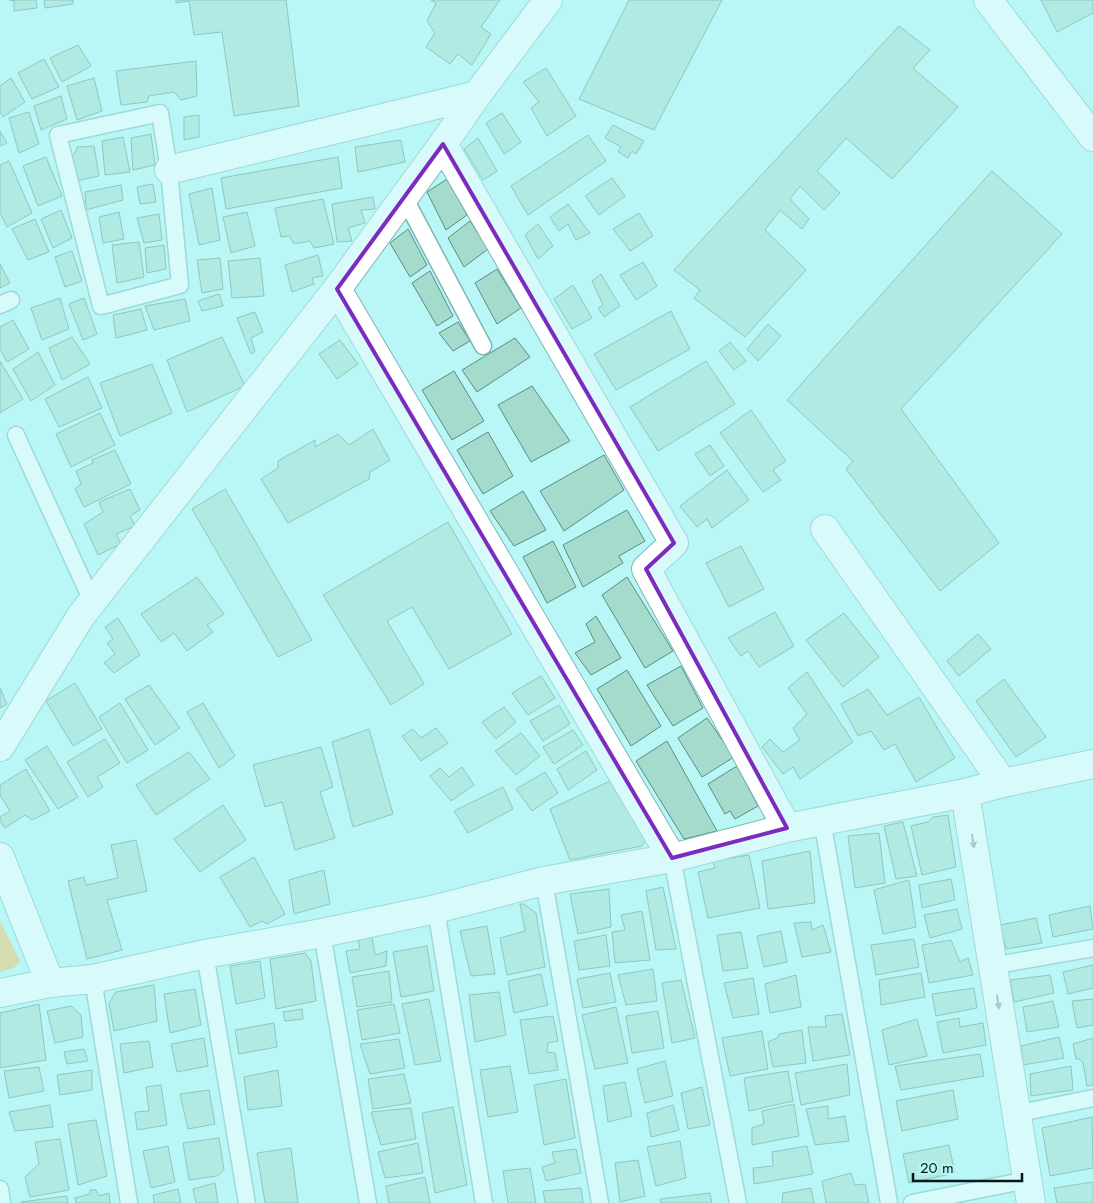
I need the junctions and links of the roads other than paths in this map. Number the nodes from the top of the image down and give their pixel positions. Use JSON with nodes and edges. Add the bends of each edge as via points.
{"nodes":[{"id":1,"x":548,"y":0,"type":"edge"},
{"id":2,"x":988,"y":0,"type":"edge"},
{"id":3,"x":476,"y":95,"type":"junction"},
{"id":4,"x":1093,"y":137,"type":"edge"},
{"id":5,"x":443,"y":144,"type":"junction"},
{"id":6,"x":169,"y":170,"type":"junction"},
{"id":7,"x":404,"y":197,"type":"junction"},
{"id":8,"x":337,"y":289,"type":"junction"},
{"id":9,"x":483,"y":346,"type":"dead end"},
{"id":10,"x":16,"y":436,"type":"dead end"},
{"id":11,"x":825,"y":529,"type":"dead end"},
{"id":12,"x":92,"y":601,"type":"junction"},
{"id":13,"x":0,"y":747,"type":"edge"},
{"id":14,"x":1093,"y":764,"type":"edge"},
{"id":15,"x":1003,"y":783,"type":"junction"},
{"id":16,"x":965,"y":793,"type":"junction"},
{"id":17,"x":822,"y":820,"type":"junction"},
{"id":18,"x":787,"y":828,"type":"junction"},
{"id":19,"x":0,"y":857,"type":"edge"},
{"id":20,"x":672,"y":858,"type":"junction"},
{"id":21,"x":544,"y":881,"type":"junction"},
{"id":22,"x":436,"y":909,"type":"junction"},
{"id":23,"x":322,"y":933,"type":"junction"},
{"id":24,"x":1093,"y":948,"type":"edge"},
{"id":25,"x":205,"y":954,"type":"junction"},
{"id":26,"x":992,"y":966,"type":"junction"},
{"id":27,"x":93,"y":979,"type":"junction"},
{"id":28,"x":50,"y":983,"type":"junction"},
{"id":29,"x":0,"y":993,"type":"edge"},
{"id":30,"x":1093,"y":1098,"type":"edge"},
{"id":31,"x":1015,"y":1114,"type":"junction"},
{"id":32,"x":0,"y":1189,"type":"edge"},
{"id":33,"x":1029,"y":1192,"type":"edge"},
{"id":34,"x":2,"y":1203,"type":"edge"},
{"id":35,"x":129,"y":1203,"type":"edge"},
{"id":36,"x":247,"y":1203,"type":"edge"},
{"id":37,"x":368,"y":1203,"type":"edge"},
{"id":38,"x":484,"y":1203,"type":"edge"},
{"id":39,"x":600,"y":1203,"type":"edge"},
{"id":40,"x":738,"y":1203,"type":"edge"},
{"id":41,"x":889,"y":1203,"type":"edge"},
{"id":42,"x":912,"y":1203,"type":"edge"}],
"edges":[{"from":1,"to":3,"type":"street"},
{"from":2,"to":4,"type":"street"},
{"from":3,"to":5,"type":"street"},
{"from":3,"to":6,"type":"street"},
{"from":5,"to":7,"type":"street"},
{"from":5,"to":18,"type":"street","via":[[674,544],[646,569]]},
{"from":6,"to":6,"type":"lane","via":[[180,285],[101,306],[58,135],[160,113]]},
{"from":7,"to":8,"type":"street"},
{"from":7,"to":9,"type":"lane"},
{"from":8,"to":12,"type":"street"},
{"from":8,"to":20,"type":"street"},
{"from":10,"to":12,"type":"lane"},
{"from":11,"to":15,"type":"street"},
{"from":12,"to":13,"type":"street"},
{"from":14,"to":15,"type":"street"},
{"from":15,"to":16,"type":"street"},
{"from":16,"to":17,"type":"street"},
{"from":16,"to":26,"type":"street","one_way":true},
{"from":17,"to":18,"type":"street"},
{"from":17,"to":41,"type":"lane"},
{"from":18,"to":20,"type":"street"},
{"from":19,"to":28,"type":"street"},
{"from":20,"to":21,"type":"street"},
{"from":20,"to":40,"type":"lane"},
{"from":21,"to":22,"type":"street"},
{"from":21,"to":39,"type":"lane"},
{"from":22,"to":23,"type":"street"},
{"from":22,"to":38,"type":"lane"},
{"from":23,"to":25,"type":"street"},
{"from":23,"to":37,"type":"lane"},
{"from":24,"to":26,"type":"lane"},
{"from":25,"to":27,"type":"street"},
{"from":25,"to":36,"type":"lane"},
{"from":26,"to":31,"type":"street","one_way":true},
{"from":27,"to":28,"type":"street"},
{"from":27,"to":35,"type":"lane"},
{"from":28,"to":29,"type":"street"},
{"from":30,"to":31,"type":"lane"},
{"from":31,"to":33,"type":"street"},
{"from":32,"to":34,"type":"lane"},
{"from":33,"to":42,"type":"lane"}]}
